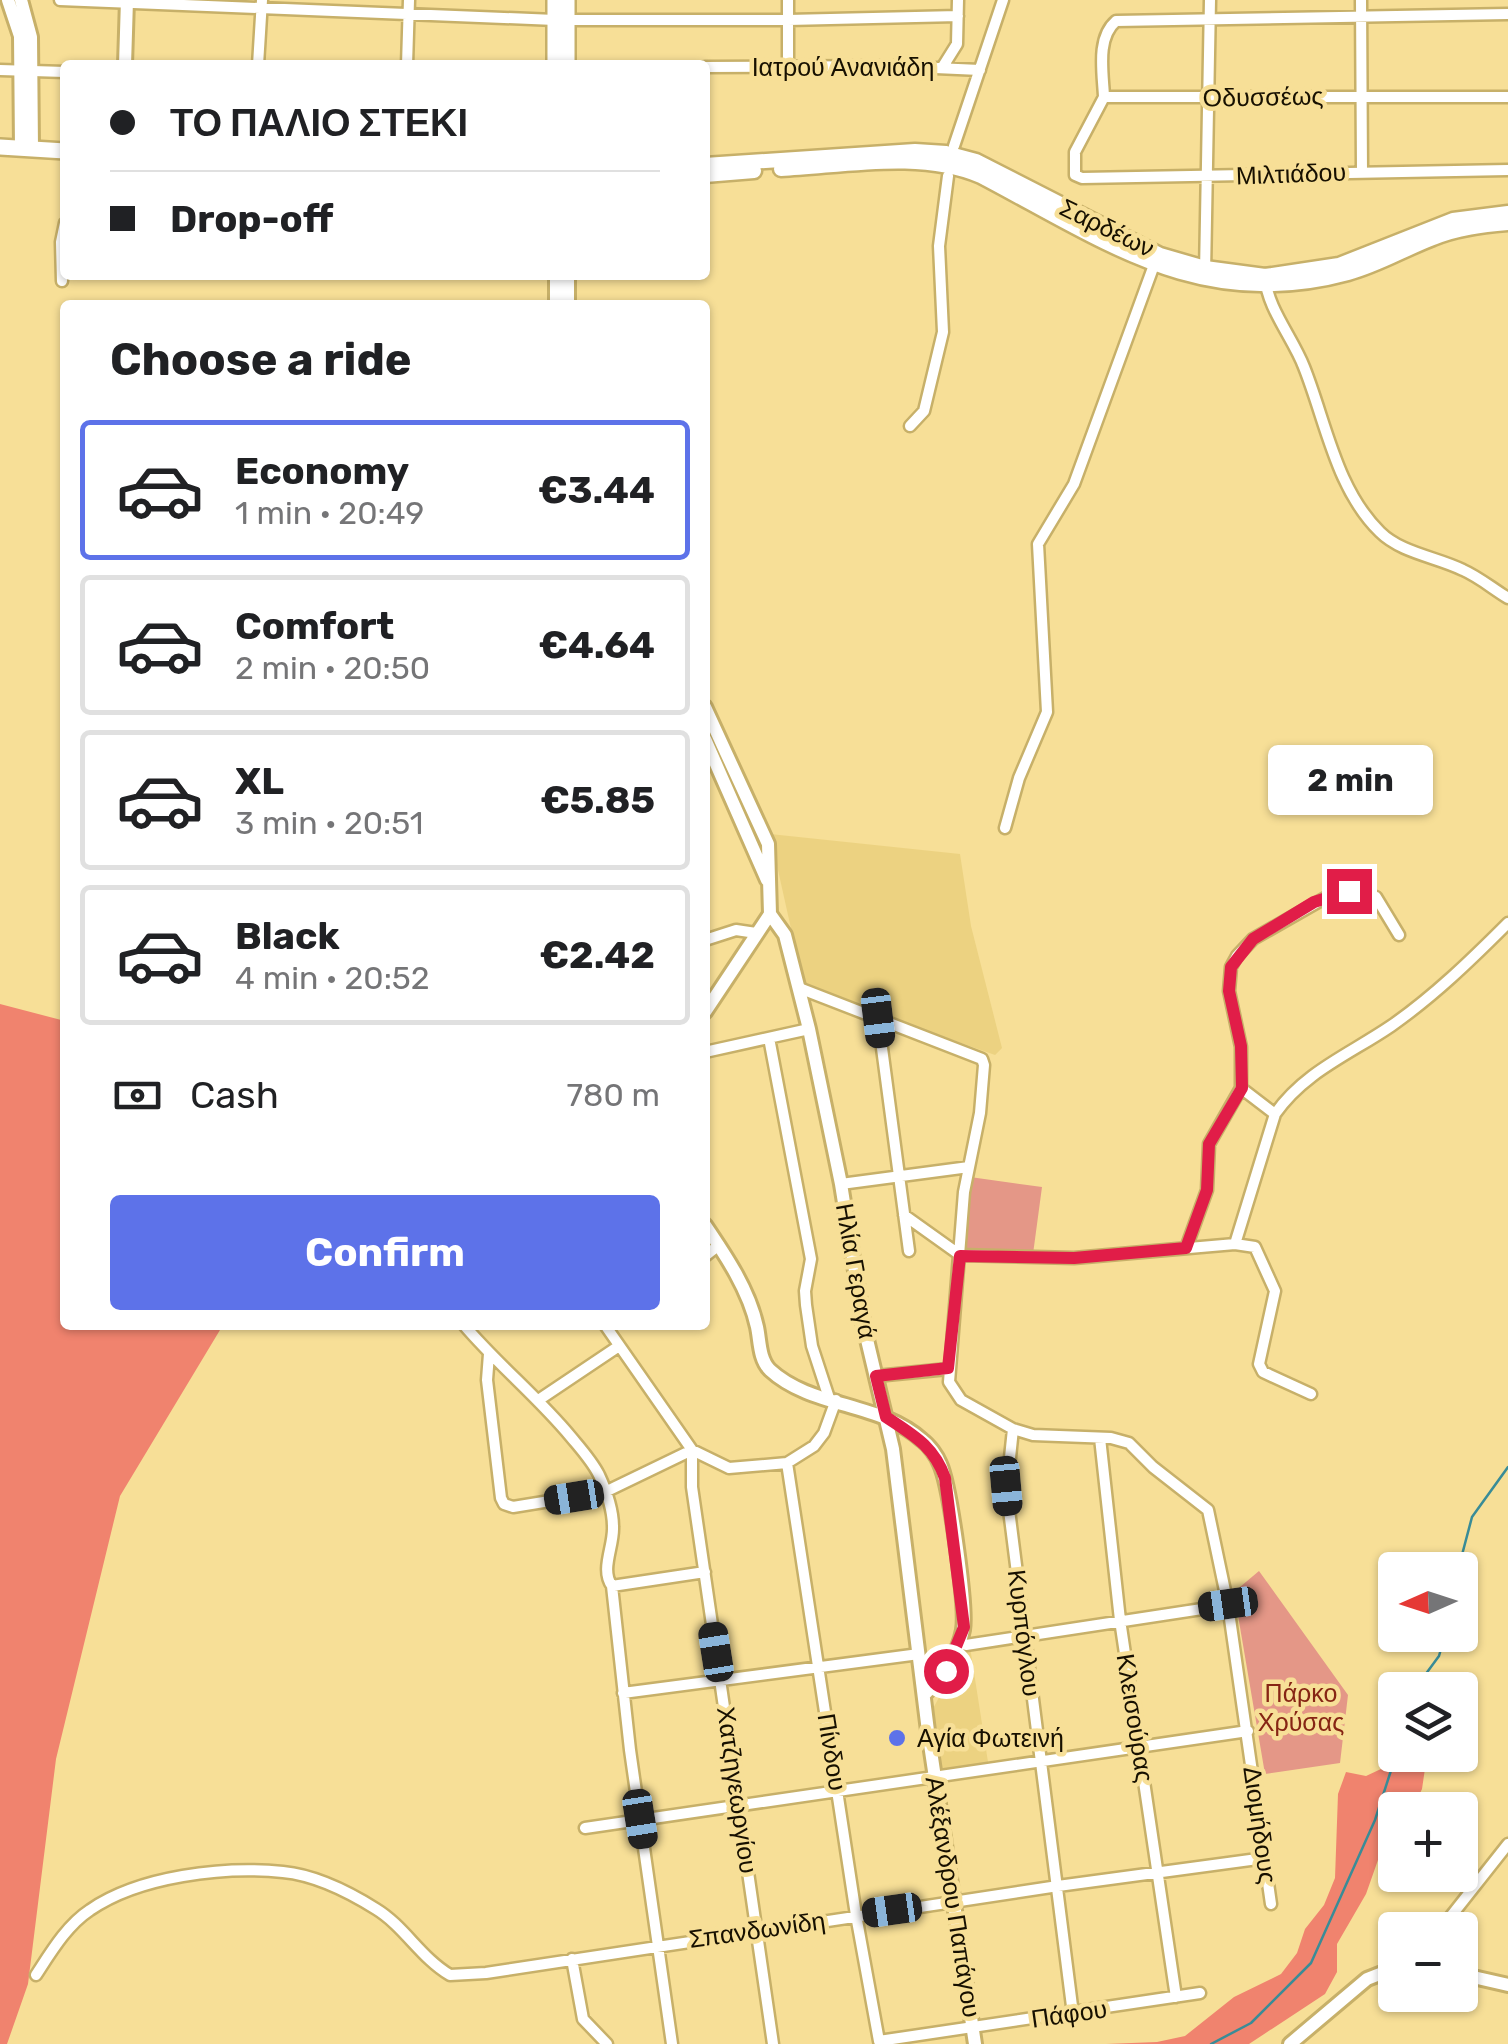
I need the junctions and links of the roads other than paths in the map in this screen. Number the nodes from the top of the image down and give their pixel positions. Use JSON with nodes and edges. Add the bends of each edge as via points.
{"nodes":[{"id":1,"x":60,"y":0,"type":"edge"},
{"id":2,"x":409,"y":0,"type":"edge"},
{"id":3,"x":555,"y":0,"type":"edge"},
{"id":4,"x":566,"y":0,"type":"edge"},
{"id":5,"x":788,"y":0,"type":"edge"},
{"id":6,"x":958,"y":0,"type":"edge"},
{"id":7,"x":1003,"y":0,"type":"edge"},
{"id":8,"x":1210,"y":0,"type":"edge"},
{"id":9,"x":1360,"y":0,"type":"edge"},
{"id":10,"x":14,"y":1,"type":"edge"},
{"id":11,"x":127,"y":1,"type":"edge"},
{"id":12,"x":262,"y":4,"type":"edge"},
{"id":13,"x":1508,"y":14,"type":"edge"},
{"id":14,"x":409,"y":16,"type":"junction"},
{"id":15,"x":958,"y":16,"type":"junction"},
{"id":16,"x":1210,"y":18,"type":"junction"},
{"id":17,"x":1360,"y":18,"type":"junction"},
{"id":18,"x":561,"y":20,"type":"junction"},
{"id":19,"x":788,"y":20,"type":"junction"},
{"id":20,"x":125,"y":60,"type":"edge"},
{"id":21,"x":258,"y":60,"type":"edge"},
{"id":22,"x":406,"y":60,"type":"edge"},
{"id":23,"x":556,"y":60,"type":"edge"},
{"id":24,"x":566,"y":60,"type":"edge"},
{"id":25,"x":788,"y":66,"type":"junction"},
{"id":26,"x":710,"y":67,"type":"edge"},
{"id":27,"x":942,"y":68,"type":"junction"},
{"id":28,"x":0,"y":70,"type":"edge"},
{"id":29,"x":26,"y":70,"type":"junction"},
{"id":30,"x":980,"y":70,"type":"junction"},
{"id":31,"x":60,"y":72,"type":"edge"},
{"id":32,"x":1360,"y":96,"type":"junction"},
{"id":33,"x":1104,"y":97,"type":"junction"},
{"id":34,"x":1508,"y":97,"type":"edge"},
{"id":35,"x":1210,"y":98,"type":"junction"},
{"id":36,"x":954,"y":146,"type":"dead end"},
{"id":37,"x":0,"y":147,"type":"edge"},
{"id":38,"x":27,"y":149,"type":"junction"},
{"id":39,"x":60,"y":152,"type":"edge"},
{"id":40,"x":710,"y":164,"type":"edge"},
{"id":41,"x":1508,"y":170,"type":"edge"},
{"id":42,"x":1362,"y":171,"type":"junction"},
{"id":43,"x":710,"y":174,"type":"edge"},
{"id":44,"x":948,"y":176,"type":"dead end"},
{"id":45,"x":1208,"y":177,"type":"junction"},
{"id":46,"x":1508,"y":212,"type":"edge"},
{"id":47,"x":1508,"y":224,"type":"edge"},
{"id":48,"x":1154,"y":265,"type":"junction"},
{"id":49,"x":1205,"y":274,"type":"junction"},
{"id":50,"x":1265,"y":282,"type":"junction"},
{"id":51,"x":910,"y":426,"type":"dead end"},
{"id":52,"x":1508,"y":598,"type":"edge"},
{"id":53,"x":710,"y":718,"type":"edge"},
{"id":54,"x":710,"y":751,"type":"edge"},
{"id":55,"x":1005,"y":828,"type":"dead end"},
{"id":56,"x":767,"y":880,"type":"junction"},
{"id":57,"x":770,"y":914,"type":"junction"},
{"id":58,"x":1508,"y":924,"type":"edge"},
{"id":59,"x":756,"y":933,"type":"junction"},
{"id":60,"x":1399,"y":935,"type":"dead end"},
{"id":61,"x":710,"y":938,"type":"edge"},
{"id":62,"x":799,"y":988,"type":"junction"},
{"id":63,"x":710,"y":1004,"type":"edge"},
{"id":64,"x":878,"y":1018,"type":"junction"},
{"id":65,"x":809,"y":1029,"type":"junction"},
{"id":66,"x":769,"y":1038,"type":"junction"},
{"id":67,"x":710,"y":1051,"type":"edge"},
{"id":68,"x":1242,"y":1088,"type":"junction"},
{"id":69,"x":1275,"y":1114,"type":"junction"},
{"id":70,"x":969,"y":1168,"type":"junction"},
{"id":71,"x":898,"y":1177,"type":"junction"},
{"id":72,"x":841,"y":1184,"type":"junction"},
{"id":73,"x":904,"y":1215,"type":"junction"},
{"id":74,"x":710,"y":1233,"type":"edge"},
{"id":75,"x":1235,"y":1244,"type":"junction"},
{"id":76,"x":718,"y":1245,"type":"junction"},
{"id":77,"x":1186,"y":1248,"type":"junction"},
{"id":78,"x":909,"y":1251,"type":"dead end"},
{"id":79,"x":710,"y":1252,"type":"edge"},
{"id":80,"x":960,"y":1256,"type":"junction"},
{"id":81,"x":468,"y":1330,"type":"edge"},
{"id":82,"x":611,"y":1330,"type":"edge"},
{"id":83,"x":619,"y":1346,"type":"junction"},
{"id":84,"x":489,"y":1354,"type":"junction"},
{"id":85,"x":948,"y":1368,"type":"junction"},
{"id":86,"x":876,"y":1376,"type":"junction"},
{"id":87,"x":1311,"y":1394,"type":"dead end"},
{"id":88,"x":540,"y":1399,"type":"junction"},
{"id":89,"x":832,"y":1399,"type":"junction"},
{"id":90,"x":886,"y":1417,"type":"junction"},
{"id":91,"x":1012,"y":1430,"type":"junction"},
{"id":92,"x":1100,"y":1438,"type":"junction"},
{"id":93,"x":692,"y":1450,"type":"junction"},
{"id":94,"x":787,"y":1463,"type":"junction"},
{"id":95,"x":605,"y":1492,"type":"junction"},
{"id":96,"x":705,"y":1572,"type":"junction"},
{"id":97,"x":612,"y":1586,"type":"junction"},
{"id":98,"x":1228,"y":1604,"type":"junction"},
{"id":99,"x":1120,"y":1620,"type":"junction"},
{"id":100,"x":1023,"y":1636,"type":"junction"},
{"id":101,"x":959,"y":1642,"type":"junction"},
{"id":102,"x":919,"y":1654,"type":"junction"},
{"id":103,"x":818,"y":1666,"type":"junction"},
{"id":104,"x":720,"y":1679,"type":"junction"},
{"id":105,"x":623,"y":1694,"type":"junction"},
{"id":106,"x":924,"y":1695,"type":"junction"},
{"id":107,"x":1248,"y":1731,"type":"junction"},
{"id":108,"x":1140,"y":1746,"type":"junction"},
{"id":109,"x":1040,"y":1763,"type":"junction"},
{"id":110,"x":934,"y":1778,"type":"junction"},
{"id":111,"x":838,"y":1790,"type":"junction"},
{"id":112,"x":739,"y":1805,"type":"junction"},
{"id":113,"x":640,"y":1819,"type":"junction"},
{"id":114,"x":585,"y":1828,"type":"dead end"},
{"id":115,"x":1508,"y":1844,"type":"edge"},
{"id":116,"x":1265,"y":1858,"type":"junction"},
{"id":117,"x":1159,"y":1873,"type":"junction"},
{"id":118,"x":1058,"y":1886,"type":"junction"},
{"id":119,"x":952,"y":1902,"type":"junction"},
{"id":120,"x":1271,"y":1904,"type":"dead end"},
{"id":121,"x":1454,"y":1912,"type":"edge"},
{"id":122,"x":856,"y":1916,"type":"junction"},
{"id":123,"x":757,"y":1931,"type":"junction"},
{"id":124,"x":660,"y":1944,"type":"junction"},
{"id":125,"x":572,"y":1959,"type":"junction"},
{"id":126,"x":36,"y":1975,"type":"dead end"},
{"id":127,"x":1378,"y":1975,"type":"edge"},
{"id":128,"x":1478,"y":1978,"type":"edge"},
{"id":129,"x":1508,"y":1985,"type":"edge"},
{"id":130,"x":1200,"y":1993,"type":"dead end"},
{"id":131,"x":1176,"y":1997,"type":"junction"},
{"id":132,"x":1073,"y":2014,"type":"junction"},
{"id":133,"x":972,"y":2026,"type":"junction"},
{"id":134,"x":879,"y":2041,"type":"joint"},
{"id":135,"x":608,"y":2044,"type":"edge"},
{"id":136,"x":672,"y":2044,"type":"edge"},
{"id":137,"x":774,"y":2044,"type":"edge"},
{"id":138,"x":975,"y":2044,"type":"edge"},
{"id":139,"x":1290,"y":2044,"type":"edge"}],
"edges":[{"from":1,"to":11,"type":"street"},
{"from":2,"to":14,"type":"street"},
{"from":3,"to":18,"type":"main road"},
{"from":4,"to":18,"type":"main road"},
{"from":5,"to":19,"type":"street"},
{"from":6,"to":15,"type":"street"},
{"from":7,"to":30,"type":"street"},
{"from":8,"to":16,"type":"street"},
{"from":9,"to":17,"type":"street"},
{"from":10,"to":29,"type":"street","via":[[30,25]]},
{"from":11,"to":12,"type":"street"},
{"from":11,"to":20,"type":"street"},
{"from":12,"to":14,"type":"street"},
{"from":12,"to":21,"type":"street"},
{"from":13,"to":17,"type":"street"},
{"from":14,"to":18,"type":"street"},
{"from":14,"to":22,"type":"street"},
{"from":15,"to":19,"type":"street"},
{"from":15,"to":27,"type":"street","via":[[957,44]]},
{"from":16,"to":17,"type":"street"},
{"from":16,"to":33,"type":"street","via":[[1110,25],[1103,44]]},
{"from":16,"to":35,"type":"street"},
{"from":17,"to":32,"type":"street"},
{"from":18,"to":19,"type":"street"},
{"from":18,"to":23,"type":"main road"},
{"from":18,"to":24,"type":"main road"},
{"from":19,"to":25,"type":"street"},
{"from":25,"to":26,"type":"street","name":"Ιατρού Ανανιάδη"},
{"from":25,"to":27,"type":"street","name":"Ιατρού Ανανιάδη"},
{"from":27,"to":30,"type":"street","name":"Ιατρού Ανανιάδη"},
{"from":28,"to":29,"type":"street"},
{"from":29,"to":31,"type":"street"},
{"from":29,"to":38,"type":"street"},
{"from":30,"to":36,"type":"street"},
{"from":32,"to":34,"type":"street","name":"Οδυσσέως"},
{"from":32,"to":35,"type":"street","name":"Οδυσσέως"},
{"from":32,"to":42,"type":"street"},
{"from":33,"to":35,"type":"street","name":"Οδυσσέως"},
{"from":33,"to":45,"type":"street","name":"Μιλτιάδου","via":[[1075,152],[1074,175]]},
{"from":35,"to":45,"type":"street"},
{"from":37,"to":38,"type":"main road"},
{"from":38,"to":39,"type":"main road"},
{"from":40,"to":49,"type":"main road","name":"Σαρδέων","via":[[946,152]]},
{"from":41,"to":42,"type":"street","name":"Μιλτιάδου"},
{"from":42,"to":45,"type":"street","name":"Μιλτιάδου"},
{"from":43,"to":48,"type":"main road","name":"Σαρδέων","via":[[949,166]]},
{"from":44,"to":51,"type":"street","via":[[939,246],[943,332],[924,410]]},
{"from":45,"to":49,"type":"street"},
{"from":46,"to":50,"type":"main road","name":"Σαρδέων","via":[[1452,220],[1339,265]]},
{"from":47,"to":50,"type":"main road","name":"Σαρδέων","via":[[1439,236],[1342,275]]},
{"from":48,"to":49,"type":"main road","name":"Σαρδέων"},
{"from":48,"to":55,"type":"street","via":[[1074,484],[1038,544],[1047,712]]},
{"from":49,"to":50,"type":"main road","name":"Σαρδέων"},
{"from":50,"to":52,"type":"street","via":[[1306,370],[1337,463],[1368,518],[1396,544],[1465,570]]},
{"from":53,"to":56,"type":"street","via":[[768,844]]},
{"from":54,"to":56,"type":"street"},
{"from":56,"to":57,"type":"street"},
{"from":57,"to":59,"type":"street"},
{"from":57,"to":62,"type":"street","name":"Ηλία Γεραγά","via":[[785,935]]},
{"from":58,"to":69,"type":"street","via":[[1392,1026],[1317,1071]]},
{"from":59,"to":61,"type":"street","via":[[736,930]]},
{"from":59,"to":63,"type":"street"},
{"from":60,"to":68,"type":"street","via":[[1376,897],[1349,891],[1314,902],[1245,947],[1229,979]]},
{"from":62,"to":64,"type":"street"},
{"from":62,"to":65,"type":"street","name":"Ηλία Γεραγά"},
{"from":64,"to":70,"type":"street","via":[[982,1058]]},
{"from":64,"to":71,"type":"street"},
{"from":65,"to":66,"type":"street"},
{"from":65,"to":72,"type":"street","name":"Ηλία Γεραγά"},
{"from":66,"to":67,"type":"street"},
{"from":66,"to":89,"type":"street","via":[[811,1259],[805,1291],[812,1346]]},
{"from":68,"to":69,"type":"street"},
{"from":68,"to":77,"type":"street","via":[[1209,1144],[1207,1190]]},
{"from":69,"to":75,"type":"street"},
{"from":70,"to":71,"type":"street"},
{"from":70,"to":80,"type":"street"},
{"from":71,"to":72,"type":"street"},
{"from":71,"to":73,"type":"street"},
{"from":72,"to":86,"type":"street","name":"Ηλία Γεραγά"},
{"from":73,"to":78,"type":"street"},
{"from":73,"to":80,"type":"street"},
{"from":74,"to":76,"type":"street"},
{"from":75,"to":77,"type":"street"},
{"from":75,"to":87,"type":"street","via":[[1255,1247],[1275,1290],[1259,1364],[1263,1372]]},
{"from":76,"to":79,"type":"street"},
{"from":76,"to":89,"type":"street","via":[[754,1316],[765,1364]]},
{"from":77,"to":80,"type":"street","via":[[1074,1258]]},
{"from":80,"to":85,"type":"street"},
{"from":81,"to":84,"type":"street"},
{"from":82,"to":83,"type":"street"},
{"from":83,"to":88,"type":"street"},
{"from":83,"to":93,"type":"street"},
{"from":84,"to":88,"type":"street"},
{"from":84,"to":95,"type":"street","via":[[504,1504]]},
{"from":85,"to":86,"type":"street"},
{"from":85,"to":91,"type":"street","via":[[948,1382],[961,1400]]},
{"from":86,"to":90,"type":"street","name":"Ηλία Γεραγά"},
{"from":88,"to":95,"type":"street","via":[[590,1461]]},
{"from":89,"to":90,"type":"street"},
{"from":89,"to":94,"type":"street","via":[[824,1433]]},
{"from":90,"to":101,"type":"street","via":[[922,1439],[945,1478],[964,1627]]},
{"from":90,"to":102,"type":"street","name":"Ηλία Γεραγά"},
{"from":91,"to":92,"type":"street"},
{"from":91,"to":100,"type":"street","name":"Κυρπόγλου","via":[[1006,1486]]},
{"from":92,"to":98,"type":"street","name":"Διομήδους","via":[[1129,1443],[1208,1510]]},
{"from":92,"to":99,"type":"street","name":"Κλεισούρας"},
{"from":93,"to":94,"type":"street","via":[[729,1468]]},
{"from":93,"to":95,"type":"street"},
{"from":93,"to":96,"type":"street","name":"Χατζηγεωργίου"},
{"from":94,"to":103,"type":"street","name":"Πίνδου"},
{"from":95,"to":97,"type":"street","via":[[614,1525],[607,1580]]},
{"from":96,"to":97,"type":"street"},
{"from":96,"to":104,"type":"street","name":"Χατζηγεωργίου"},
{"from":97,"to":105,"type":"street"},
{"from":98,"to":99,"type":"street"},
{"from":98,"to":107,"type":"street","name":"Διομήδους"},
{"from":99,"to":100,"type":"street"},
{"from":99,"to":108,"type":"street","name":"Κλεισούρας"},
{"from":100,"to":101,"type":"street"},
{"from":100,"to":109,"type":"street","name":"Κυρπόγλου"},
{"from":101,"to":106,"type":"street","via":[[946,1671]]},
{"from":102,"to":103,"type":"street"},
{"from":102,"to":106,"type":"street","name":"Ηλία Γεραγά"},
{"from":103,"to":104,"type":"street"},
{"from":103,"to":111,"type":"street","name":"Πίνδου"},
{"from":104,"to":105,"type":"street"},
{"from":104,"to":112,"type":"street","name":"Χατζηγεωργίου"},
{"from":105,"to":113,"type":"street"},
{"from":106,"to":110,"type":"street","name":"Αλέξανδρου Παπάγου"},
{"from":107,"to":108,"type":"street"},
{"from":107,"to":116,"type":"street","name":"Διομήδους"},
{"from":108,"to":109,"type":"street"},
{"from":108,"to":117,"type":"street","name":"Κλεισούρας"},
{"from":109,"to":110,"type":"street"},
{"from":109,"to":118,"type":"street","name":"Κυρπόγλου"},
{"from":110,"to":111,"type":"street"},
{"from":110,"to":119,"type":"street","name":"Αλέξανδρου Παπάγου"},
{"from":111,"to":112,"type":"street"},
{"from":111,"to":122,"type":"street","name":"Πίνδου"},
{"from":112,"to":113,"type":"street"},
{"from":112,"to":123,"type":"street","name":"Χατζηγεωργίου"},
{"from":113,"to":114,"type":"street"},
{"from":113,"to":124,"type":"street"},
{"from":115,"to":121,"type":"street"},
{"from":116,"to":117,"type":"street","name":"Σπανδωνίδη"},
{"from":116,"to":120,"type":"street","name":"Διομήδους"},
{"from":117,"to":118,"type":"street","name":"Σπανδωνίδη"},
{"from":117,"to":131,"type":"street","name":"Κλεισούρας"},
{"from":118,"to":119,"type":"street","name":"Σπανδωνίδη"},
{"from":118,"to":132,"type":"street","name":"Κυρπόγλου"},
{"from":119,"to":122,"type":"street","name":"Σπανδωνίδη"},
{"from":119,"to":133,"type":"street","name":"Αλέξανδρου Παπάγου"},
{"from":122,"to":123,"type":"street","name":"Σπανδωνίδη"},
{"from":122,"to":134,"type":"street","name":"Πίνδου"},
{"from":123,"to":124,"type":"street","name":"Σπανδωνίδη"},
{"from":123,"to":137,"type":"street","name":"Χατζηγεωργίου"},
{"from":124,"to":125,"type":"street","name":"Σπανδωνίδη"},
{"from":124,"to":136,"type":"street"},
{"from":125,"to":126,"type":"street","name":"Σπανδωνίδη","via":[[450,1974],[353,1896],[312,1878],[256,1872],[184,1877],[112,1897],[62,1936]]},
{"from":125,"to":135,"type":"street","via":[[583,2019]]},
{"from":127,"to":139,"type":"street"},
{"from":128,"to":129,"type":"street"},
{"from":130,"to":131,"type":"street","name":"Πάφου"},
{"from":131,"to":132,"type":"street","name":"Πάφου"},
{"from":132,"to":133,"type":"street","name":"Πάφου"},
{"from":133,"to":134,"type":"street","name":"Πάφου"},
{"from":133,"to":138,"type":"street","name":"Αλέξανδρου Παπάγου"}]}
